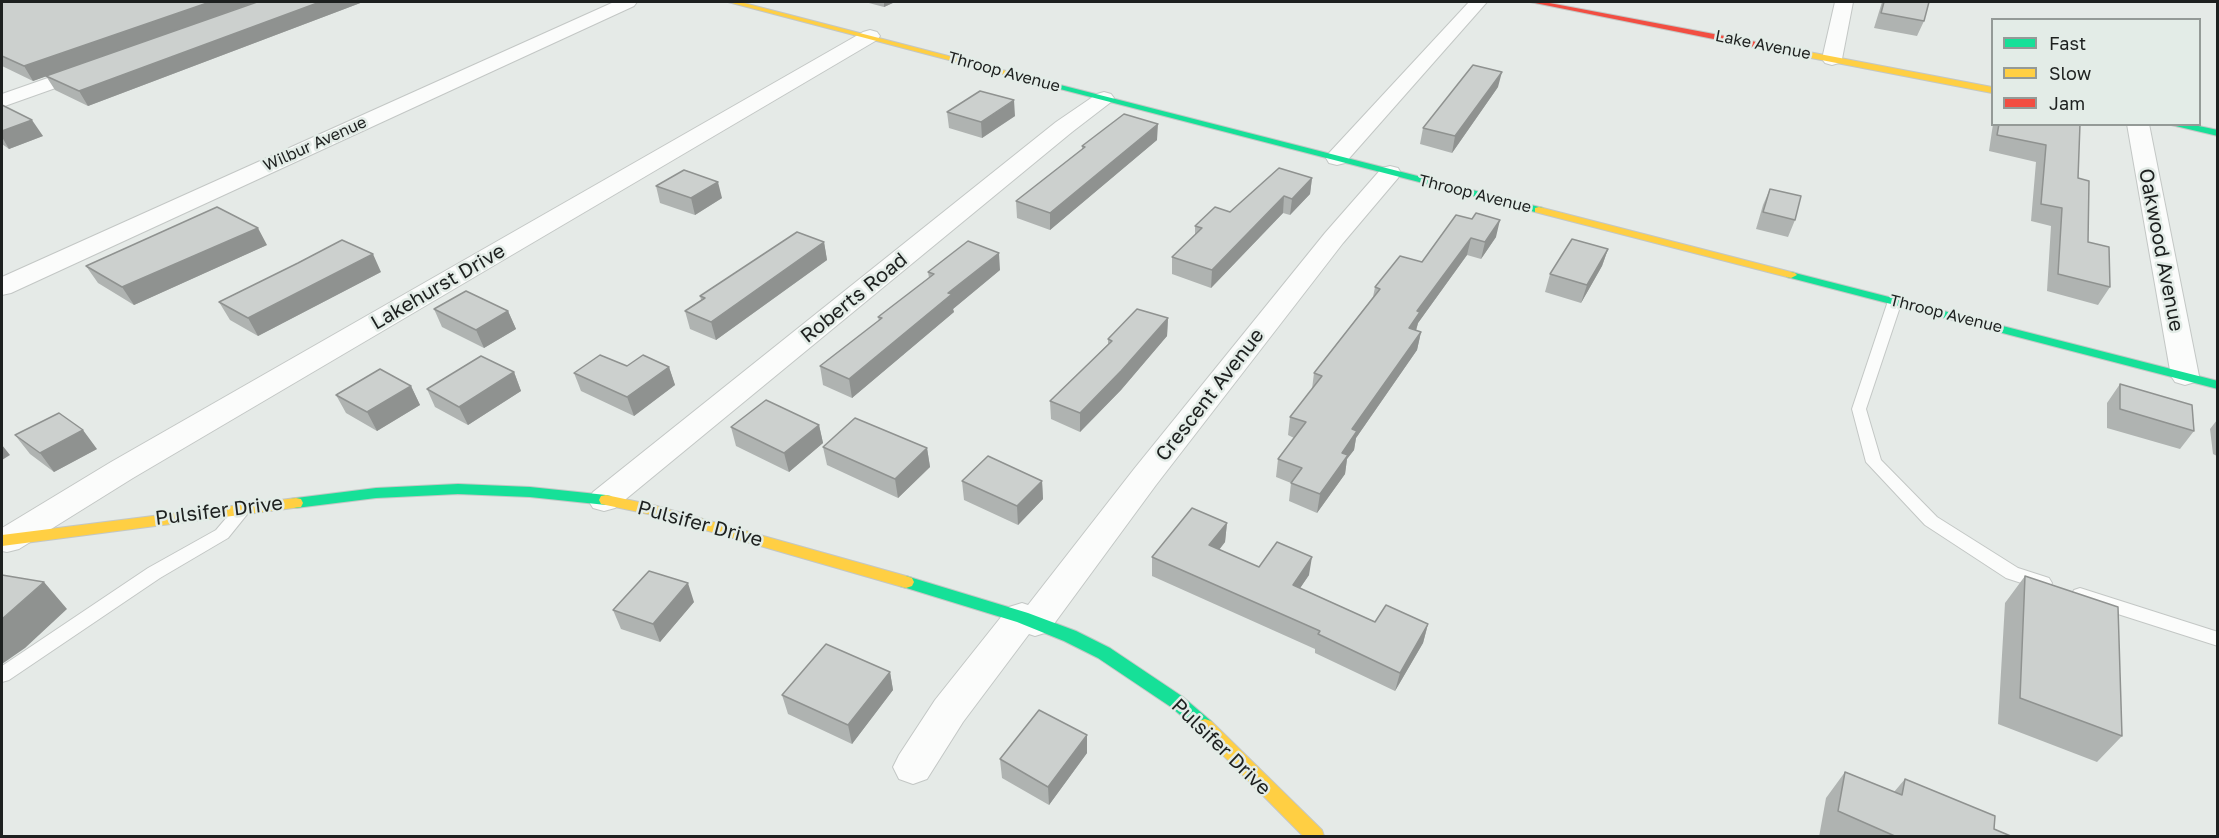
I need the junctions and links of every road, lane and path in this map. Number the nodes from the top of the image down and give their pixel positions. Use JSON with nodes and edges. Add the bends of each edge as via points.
{"nodes":[{"id":1,"x":628,"y":2,"type":"edge"},
{"id":2,"x":732,"y":2,"type":"edge"},
{"id":3,"x":1478,"y":2,"type":"edge"},
{"id":4,"x":1534,"y":2,"type":"edge"},
{"id":5,"x":1844,"y":2,"type":"edge"},
{"id":6,"x":870,"y":36,"type":"junction"},
{"id":7,"x":1835,"y":45,"type":"junction"},
{"id":8,"x":101,"y":65,"type":"edge"},
{"id":9,"x":1991,"y":90,"type":"edge"},
{"id":10,"x":1104,"y":98,"type":"junction"},
{"id":11,"x":2,"y":101,"type":"edge"},
{"id":12,"x":2138,"y":126,"type":"edge"},
{"id":13,"x":2182,"y":126,"type":"edge"},
{"id":14,"x":2217,"y":133,"type":"edge"},
{"id":15,"x":1337,"y":158,"type":"junction"},
{"id":16,"x":1390,"y":172,"type":"junction"},
{"id":17,"x":2,"y":286,"type":"edge"},
{"id":18,"x":1895,"y":301,"type":"junction"},
{"id":19,"x":2185,"y":376,"type":"junction"},
{"id":20,"x":2217,"y":385,"type":"edge"},
{"id":21,"x":604,"y":500,"type":"junction"},
{"id":22,"x":245,"y":507,"type":"junction"},
{"id":23,"x":4,"y":540,"type":"edge"},
{"id":24,"x":1029,"y":619,"type":"junction"},
{"id":25,"x":2217,"y":639,"type":"edge"},
{"id":26,"x":2,"y":675,"type":"edge"},
{"id":27,"x":913,"y":767,"type":"dead end"},
{"id":28,"x":1315,"y":837,"type":"edge"}],
"edges":[{"from":1,"to":17,"type":"street","name":"Wilbur Avenue"},
{"from":2,"to":6,"type":"street","name":"Throop Avenue"},
{"from":3,"to":15,"type":"street"},
{"from":4,"to":7,"type":"street","name":"Lake Avenue"},
{"from":5,"to":7,"type":"street"},
{"from":6,"to":10,"type":"street","name":"Throop Avenue"},
{"from":6,"to":23,"type":"street","name":"Lakehurst Drive"},
{"from":7,"to":9,"type":"street","name":"Lake Avenue"},
{"from":8,"to":11,"type":"street"},
{"from":10,"to":15,"type":"street","name":"Throop Avenue"},
{"from":10,"to":21,"type":"street","name":"Roberts Road"},
{"from":12,"to":19,"type":"street","name":"Oakwood Avenue"},
{"from":13,"to":14,"type":"street"},
{"from":15,"to":16,"type":"street","name":"Throop Avenue"},
{"from":16,"to":18,"type":"street","name":"Throop Avenue"},
{"from":16,"to":24,"type":"street","name":"Crescent Avenue"},
{"from":18,"to":19,"type":"street","name":"Throop Avenue"},
{"from":18,"to":25,"type":"lane","via":[[1859,409],[1874,462],[1931,521],[2012,573]]},
{"from":19,"to":20,"type":"street","name":"Throop Avenue"},
{"from":21,"to":22,"type":"street","name":"Pulsifer Drive","via":[[458,489]]},
{"from":21,"to":24,"type":"street","name":"Pulsifer Drive","via":[[847,564]]},
{"from":22,"to":23,"type":"street","name":"Pulsifer Drive"},
{"from":22,"to":26,"type":"lane","via":[[222,534],[154,573]]},
{"from":24,"to":27,"type":"street","name":"Crescent Avenue","via":[[949,711]]},
{"from":24,"to":28,"type":"street","name":"Pulsifer Drive","via":[[1104,653],[1177,702]]}]}
